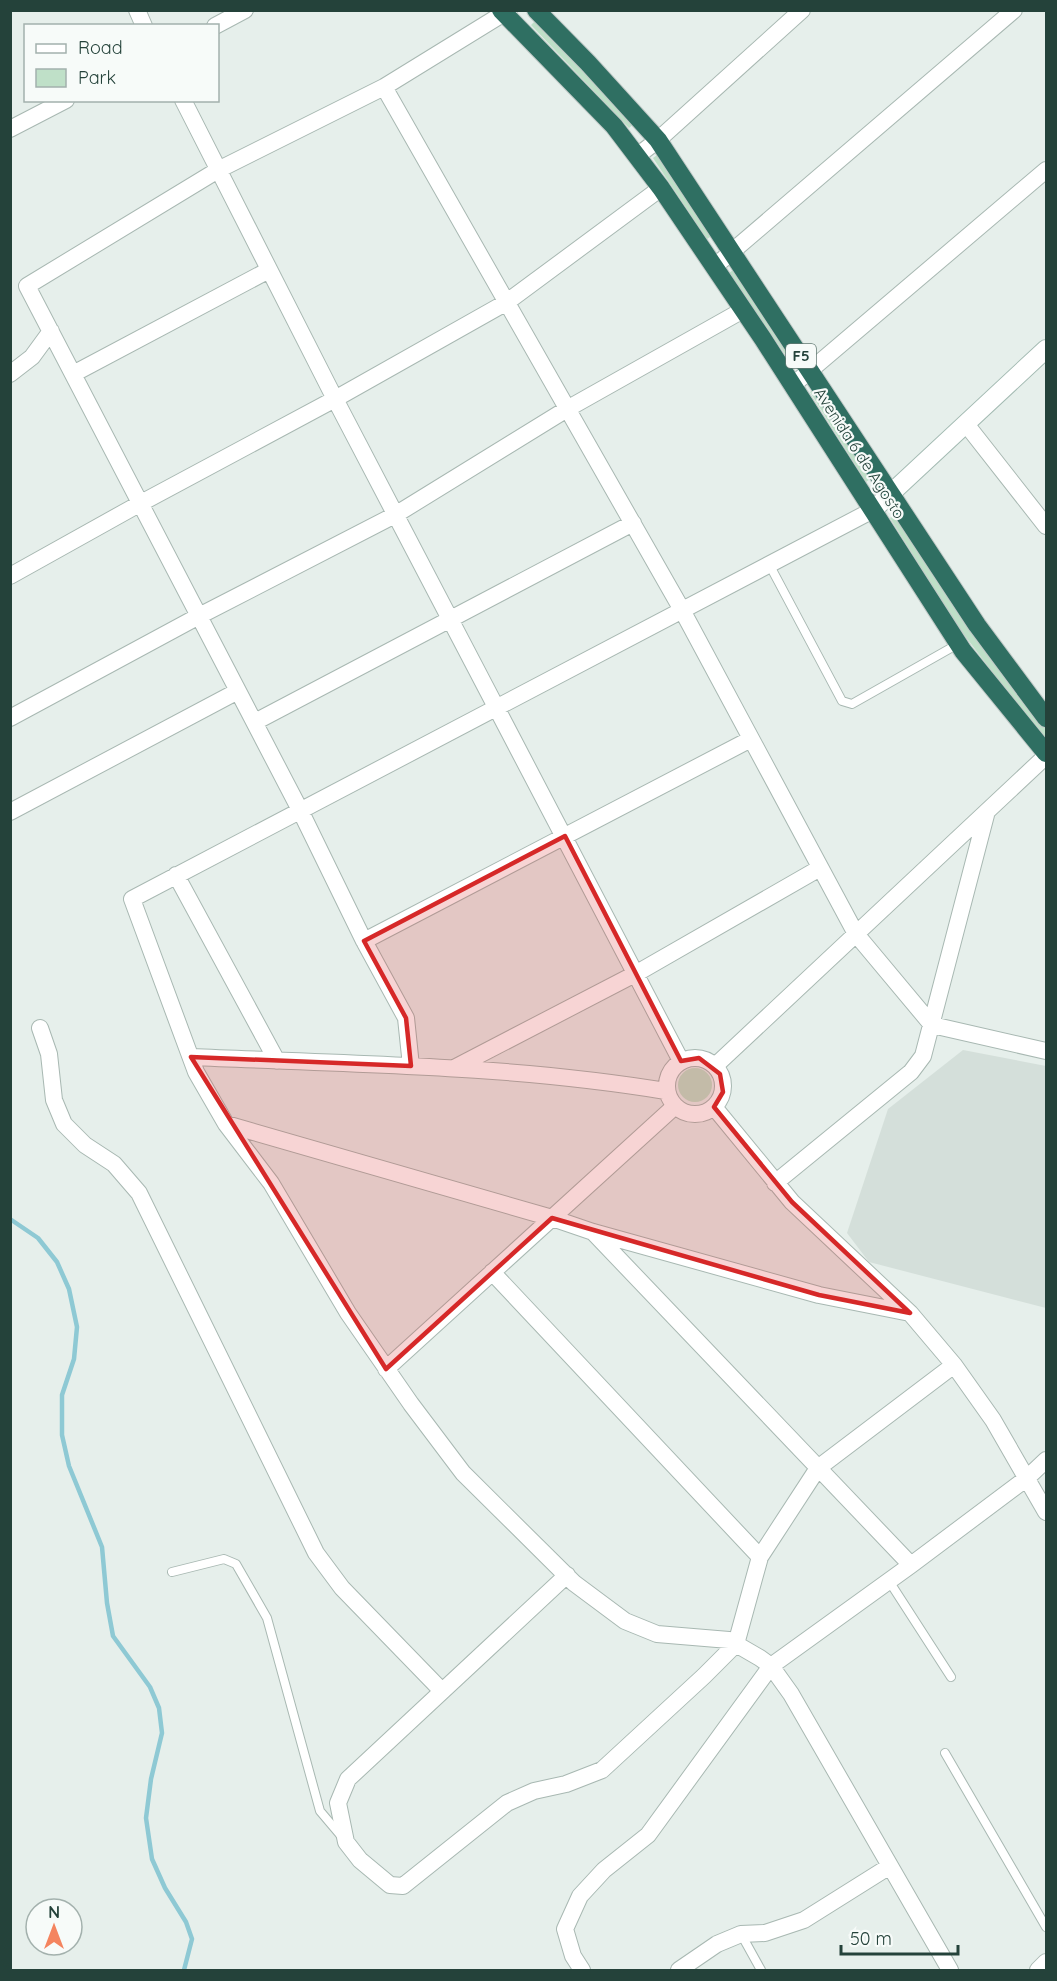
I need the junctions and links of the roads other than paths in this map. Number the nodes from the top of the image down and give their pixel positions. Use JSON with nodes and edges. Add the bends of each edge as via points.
{"nodes":[{"id":1,"x":137,"y":10,"type":"edge"},
{"id":2,"x":245,"y":10,"type":"edge"},
{"id":3,"x":536,"y":10,"type":"edge"},
{"id":4,"x":802,"y":10,"type":"edge"},
{"id":5,"x":1014,"y":10,"type":"edge"},
{"id":6,"x":505,"y":12,"type":"edge"},
{"id":7,"x":143,"y":24,"type":"edge"},
{"id":8,"x":219,"y":24,"type":"edge"},
{"id":9,"x":384,"y":87,"type":"junction"},
{"id":10,"x":62,"y":102,"type":"edge"},
{"id":11,"x":184,"y":102,"type":"edge"},
{"id":12,"x":10,"y":129,"type":"edge"},
{"id":13,"x":658,"y":140,"type":"junction"},
{"id":14,"x":637,"y":156,"type":"junction"},
{"id":15,"x":218,"y":170,"type":"junction"},
{"id":16,"x":1047,"y":170,"type":"edge"},
{"id":17,"x":661,"y":188,"type":"junction"},
{"id":18,"x":732,"y":252,"type":"junction"},
{"id":19,"x":714,"y":267,"type":"junction"},
{"id":20,"x":269,"y":270,"type":"junction"},
{"id":21,"x":507,"y":302,"type":"junction"},
{"id":22,"x":744,"y":310,"type":"junction"},
{"id":23,"x":51,"y":331,"type":"junction"},
{"id":24,"x":1047,"y":350,"type":"edge"},
{"id":25,"x":810,"y":371,"type":"junction"},
{"id":26,"x":10,"y":374,"type":"edge"},
{"id":27,"x":73,"y":374,"type":"junction"},
{"id":28,"x":793,"y":385,"type":"junction"},
{"id":29,"x":335,"y":399,"type":"junction"},
{"id":30,"x":567,"y":409,"type":"junction"},
{"id":31,"x":966,"y":424,"type":"junction"},
{"id":32,"x":891,"y":494,"type":"junction"},
{"id":33,"x":141,"y":503,"type":"junction"},
{"id":34,"x":873,"y":510,"type":"junction"},
{"id":35,"x":395,"y":515,"type":"junction"},
{"id":36,"x":633,"y":523,"type":"junction"},
{"id":37,"x":1047,"y":526,"type":"edge"},
{"id":38,"x":769,"y":564,"type":"junction"},
{"id":39,"x":10,"y":576,"type":"edge"},
{"id":40,"x":682,"y":610,"type":"junction"},
{"id":41,"x":199,"y":616,"type":"junction"},
{"id":42,"x":451,"y":620,"type":"junction"},
{"id":43,"x":958,"y":644,"type":"junction"},
{"id":44,"x":238,"y":691,"type":"junction"},
{"id":45,"x":496,"y":706,"type":"junction"},
{"id":46,"x":10,"y":718,"type":"edge"},
{"id":47,"x":1047,"y":718,"type":"edge"},
{"id":48,"x":255,"y":722,"type":"junction"},
{"id":49,"x":751,"y":739,"type":"junction"},
{"id":50,"x":1047,"y":755,"type":"edge"},
{"id":51,"x":300,"y":810,"type":"junction"},
{"id":52,"x":10,"y":812,"type":"edge"},
{"id":53,"x":986,"y":815,"type":"junction"},
{"id":54,"x":565,"y":836,"type":"junction"},
{"id":55,"x":820,"y":868,"type":"junction"},
{"id":56,"x":176,"y":875,"type":"junction"},
{"id":57,"x":856,"y":934,"type":"junction"},
{"id":58,"x":364,"y":941,"type":"junction"},
{"id":59,"x":637,"y":973,"type":"junction"},
{"id":60,"x":932,"y":1025,"type":"junction"},
{"id":61,"x":40,"y":1028,"type":"dead end"},
{"id":62,"x":1047,"y":1051,"type":"edge"},
{"id":63,"x":191,"y":1057,"type":"junction"},
{"id":64,"x":277,"y":1060,"type":"junction"},
{"id":65,"x":681,"y":1061,"type":"junction"},
{"id":66,"x":411,"y":1066,"type":"junction"},
{"id":67,"x":715,"y":1066,"type":"junction"},
{"id":68,"x":456,"y":1068,"type":"junction"},
{"id":69,"x":666,"y":1091,"type":"junction"},
{"id":70,"x":674,"y":1107,"type":"junction"},
{"id":71,"x":714,"y":1107,"type":"junction"},
{"id":72,"x":226,"y":1124,"type":"junction"},
{"id":73,"x":775,"y":1183,"type":"junction"},
{"id":74,"x":552,"y":1218,"type":"junction"},
{"id":75,"x":593,"y":1232,"type":"junction"},
{"id":76,"x":492,"y":1272,"type":"junction"},
{"id":77,"x":910,"y":1313,"type":"junction"},
{"id":78,"x":954,"y":1365,"type":"junction"},
{"id":79,"x":386,"y":1369,"type":"junction"},
{"id":80,"x":1047,"y":1460,"type":"edge"},
{"id":81,"x":818,"y":1468,"type":"junction"},
{"id":82,"x":1027,"y":1478,"type":"junction"},
{"id":83,"x":1047,"y":1512,"type":"edge"},
{"id":84,"x":760,"y":1557,"type":"junction"},
{"id":85,"x":911,"y":1565,"type":"junction"},
{"id":86,"x":172,"y":1572,"type":"dead end"},
{"id":87,"x":567,"y":1575,"type":"junction"},
{"id":88,"x":889,"y":1581,"type":"junction"},
{"id":89,"x":736,"y":1644,"type":"junction"},
{"id":90,"x":771,"y":1666,"type":"junction"},
{"id":91,"x":951,"y":1677,"type":"dead end"},
{"id":92,"x":442,"y":1691,"type":"junction"},
{"id":93,"x":945,"y":1753,"type":"dead end"},
{"id":94,"x":346,"y":1842,"type":"junction"},
{"id":95,"x":890,"y":1866,"type":"junction"},
{"id":96,"x":1047,"y":1927,"type":"edge"},
{"id":97,"x":741,"y":1934,"type":"junction"},
{"id":98,"x":952,"y":1969,"type":"edge"},
{"id":99,"x":582,"y":1971,"type":"edge"},
{"id":100,"x":679,"y":1971,"type":"edge"},
{"id":101,"x":761,"y":1971,"type":"edge"}],
"edges":[{"from":1,"to":7,"type":"street"},
{"from":2,"to":8,"type":"street"},
{"from":3,"to":13,"type":"highway","name":"Avenida 6 de Agosto","number":"F5"},
{"from":4,"to":13,"type":"street"},
{"from":5,"to":18,"type":"street"},
{"from":6,"to":9,"type":"street"},
{"from":6,"to":14,"type":"highway","name":"Avenida 6 de Agosto","number":"F5","via":[[614,126]]},
{"from":9,"to":15,"type":"street"},
{"from":9,"to":21,"type":"street"},
{"from":10,"to":12,"type":"street"},
{"from":11,"to":15,"type":"street"},
{"from":13,"to":14,"type":"street"},
{"from":13,"to":18,"type":"highway","name":"Avenida 6 de Agosto","number":"F5"},
{"from":14,"to":17,"type":"highway","name":"Avenida 6 de Agosto","number":"F5"},
{"from":15,"to":20,"type":"street"},
{"from":15,"to":23,"type":"street","via":[[27,286]]},
{"from":16,"to":25,"type":"street"},
{"from":17,"to":19,"type":"highway","name":"Avenida 6 de Agosto","number":"F5"},
{"from":17,"to":21,"type":"street"},
{"from":18,"to":19,"type":"street"},
{"from":18,"to":25,"type":"highway","name":"Avenida 6 de Agosto","number":"F5"},
{"from":19,"to":22,"type":"highway","name":"Avenida 6 de Agosto","number":"F5"},
{"from":20,"to":27,"type":"street"},
{"from":20,"to":29,"type":"street"},
{"from":21,"to":29,"type":"street"},
{"from":21,"to":30,"type":"street"},
{"from":22,"to":28,"type":"highway","name":"Avenida 6 de Agosto","number":"F5"},
{"from":22,"to":30,"type":"street"},
{"from":23,"to":26,"type":"street","via":[[32,357]]},
{"from":23,"to":27,"type":"street"},
{"from":24,"to":31,"type":"street"},
{"from":25,"to":28,"type":"street"},
{"from":25,"to":32,"type":"highway","name":"Avenida 6 de Agosto","number":"F5"},
{"from":27,"to":33,"type":"street"},
{"from":28,"to":34,"type":"highway","name":"Avenida 6 de Agosto","number":"F5"},
{"from":29,"to":33,"type":"street"},
{"from":29,"to":35,"type":"street"},
{"from":30,"to":35,"type":"street"},
{"from":30,"to":36,"type":"street"},
{"from":31,"to":32,"type":"street"},
{"from":31,"to":37,"type":"street"},
{"from":32,"to":34,"type":"street"},
{"from":32,"to":47,"type":"highway","name":"Avenida 6 de Agosto","number":"F5","via":[[977,625]]},
{"from":33,"to":39,"type":"street"},
{"from":33,"to":41,"type":"street"},
{"from":34,"to":38,"type":"street"},
{"from":34,"to":43,"type":"highway","name":"Avenida 6 de Agosto","number":"F5"},
{"from":35,"to":41,"type":"street"},
{"from":35,"to":42,"type":"street"},
{"from":36,"to":40,"type":"street"},
{"from":36,"to":42,"type":"street"},
{"from":38,"to":40,"type":"street"},
{"from":38,"to":43,"type":"lane","via":[[842,701],[852,704]]},
{"from":40,"to":45,"type":"street"},
{"from":40,"to":49,"type":"street"},
{"from":41,"to":44,"type":"street"},
{"from":41,"to":46,"type":"street"},
{"from":42,"to":45,"type":"street"},
{"from":42,"to":48,"type":"street"},
{"from":43,"to":50,"type":"highway","name":"Avenida 6 de Agosto","number":"F5"},
{"from":44,"to":48,"type":"street"},
{"from":44,"to":52,"type":"street"},
{"from":45,"to":51,"type":"street"},
{"from":45,"to":54,"type":"street"},
{"from":48,"to":51,"type":"street"},
{"from":49,"to":54,"type":"street"},
{"from":49,"to":55,"type":"street"},
{"from":50,"to":53,"type":"street"},
{"from":51,"to":56,"type":"street"},
{"from":51,"to":58,"type":"street"},
{"from":53,"to":57,"type":"street"},
{"from":53,"to":60,"type":"street"},
{"from":54,"to":58,"type":"street"},
{"from":54,"to":59,"type":"street"},
{"from":55,"to":57,"type":"street"},
{"from":55,"to":59,"type":"street"},
{"from":56,"to":63,"type":"street","via":[[132,899]]},
{"from":56,"to":64,"type":"street"},
{"from":57,"to":60,"type":"street"},
{"from":57,"to":67,"type":"street"},
{"from":58,"to":66,"type":"street","via":[[406,1018]]},
{"from":59,"to":65,"type":"street"},
{"from":59,"to":68,"type":"street"},
{"from":60,"to":62,"type":"street"},
{"from":60,"to":73,"type":"street","via":[[923,1056],[911,1072]]},
{"from":61,"to":92,"type":"street","via":[[49,1054],[54,1100],[64,1124],[114,1164],[139,1193],[316,1553],[342,1588]]},
{"from":63,"to":64,"type":"street"},
{"from":63,"to":72,"type":"street"},
{"from":64,"to":66,"type":"street"},
{"from":65,"to":67,"type":"street","via":[[699,1058]]},
{"from":65,"to":69,"type":"street","via":[[669,1074]]},
{"from":66,"to":68,"type":"street"},
{"from":67,"to":71,"type":"street","via":[[723,1083],[720,1100]]},
{"from":68,"to":69,"type":"street","via":[[596,1079]]},
{"from":69,"to":70,"type":"street"},
{"from":70,"to":71,"type":"street","via":[[699,1115]]},
{"from":70,"to":74,"type":"street"},
{"from":71,"to":73,"type":"street"},
{"from":72,"to":74,"type":"street"},
{"from":72,"to":79,"type":"street","via":[[271,1183]]},
{"from":73,"to":77,"type":"street"},
{"from":74,"to":75,"type":"street"},
{"from":74,"to":76,"type":"street"},
{"from":75,"to":77,"type":"street","via":[[819,1295]]},
{"from":75,"to":81,"type":"street"},
{"from":76,"to":79,"type":"street"},
{"from":76,"to":84,"type":"street"},
{"from":77,"to":78,"type":"street"},
{"from":78,"to":81,"type":"street"},
{"from":78,"to":82,"type":"street"},
{"from":79,"to":87,"type":"street","via":[[462,1473]]},
{"from":80,"to":82,"type":"street"},
{"from":81,"to":84,"type":"street"},
{"from":81,"to":85,"type":"street"},
{"from":82,"to":83,"type":"street"},
{"from":82,"to":85,"type":"street"},
{"from":84,"to":89,"type":"street"},
{"from":85,"to":88,"type":"street"},
{"from":86,"to":94,"type":"lane","via":[[224,1559],[236,1564],[267,1618],[320,1811]]},
{"from":87,"to":89,"type":"street","via":[[626,1621],[657,1634],[729,1640]]},
{"from":87,"to":92,"type":"street"},
{"from":88,"to":90,"type":"street"},
{"from":88,"to":91,"type":"lane"},
{"from":89,"to":90,"type":"street"},
{"from":89,"to":94,"type":"street","via":[[602,1770],[507,1803],[403,1886],[390,1885],[360,1860]]},
{"from":90,"to":95,"type":"street"},
{"from":90,"to":99,"type":"street","via":[[648,1835],[604,1870],[580,1896],[565,1929]]},
{"from":92,"to":94,"type":"street","via":[[348,1779],[338,1803]]},
{"from":93,"to":96,"type":"lane"},
{"from":95,"to":97,"type":"street","via":[[804,1920],[765,1933]]},
{"from":95,"to":98,"type":"street"},
{"from":97,"to":100,"type":"street","via":[[717,1944]]},
{"from":97,"to":101,"type":"lane"}]}
